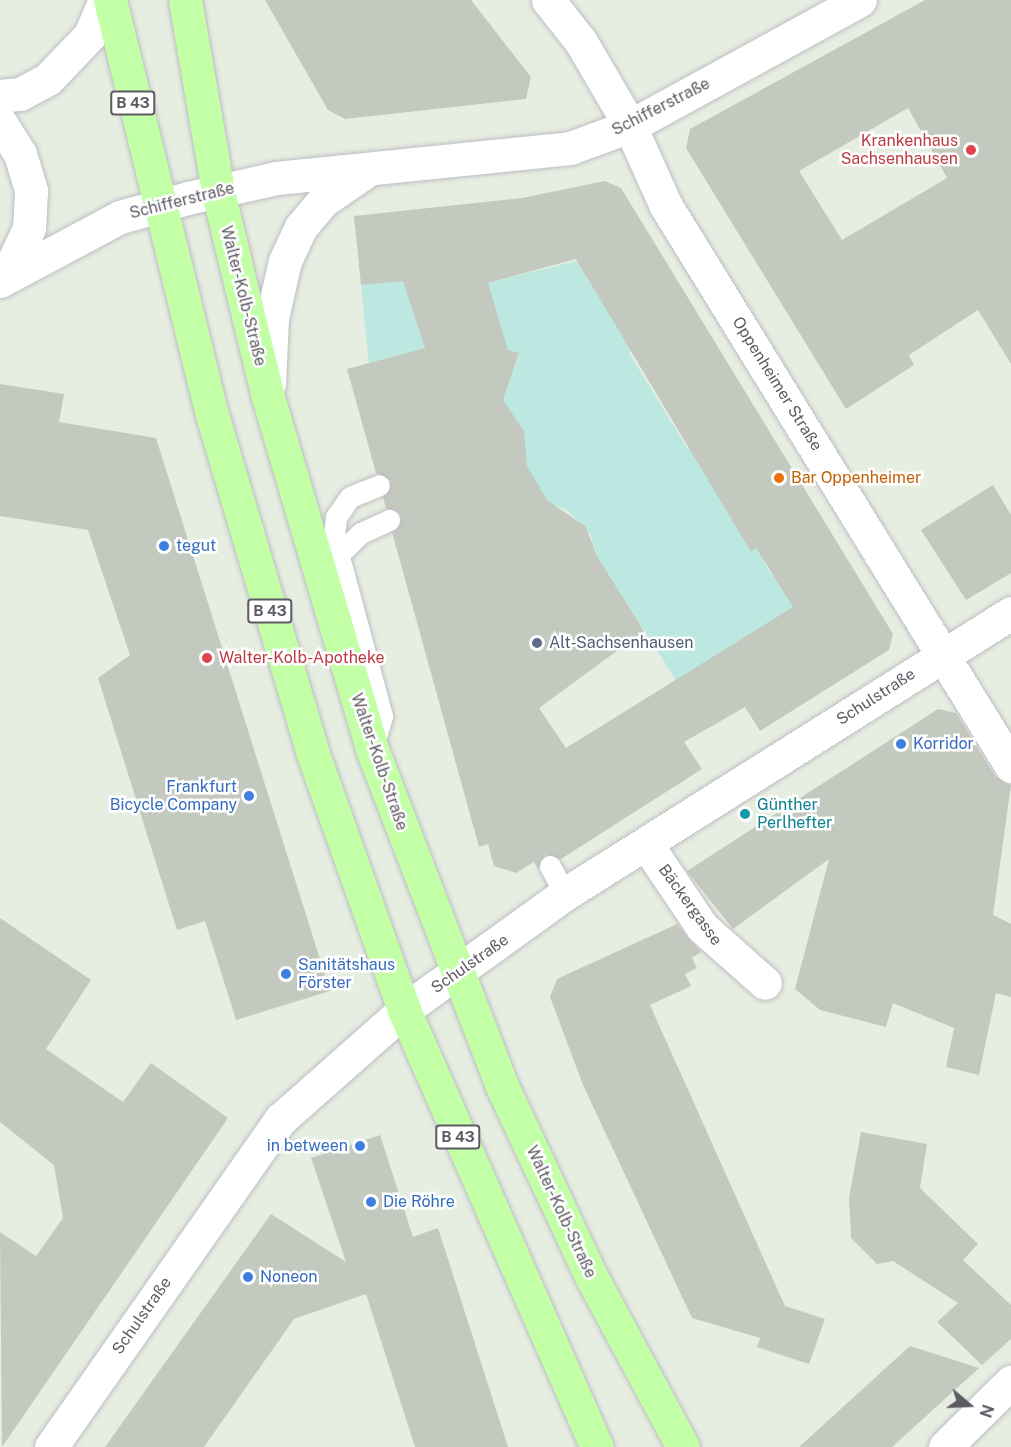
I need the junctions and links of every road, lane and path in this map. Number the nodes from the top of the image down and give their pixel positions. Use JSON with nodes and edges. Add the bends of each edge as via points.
{"nodes":[{"id":1,"x":105,"y":0,"type":"edge"},
{"id":2,"x":110,"y":0,"type":"edge"},
{"id":3,"x":185,"y":0,"type":"edge"},
{"id":4,"x":548,"y":0,"type":"edge"},
{"id":5,"x":860,"y":0,"type":"edge"},
{"id":6,"x":0,"y":96,"type":"edge"},
{"id":7,"x":0,"y":122,"type":"edge"},
{"id":8,"x":630,"y":126,"type":"junction"},
{"id":9,"x":372,"y":167,"type":"junction"},
{"id":10,"x":218,"y":192,"type":"junction"},
{"id":11,"x":159,"y":205,"type":"junction"},
{"id":12,"x":3,"y":279,"type":"edge"},
{"id":13,"x":268,"y":397,"type":"junction"},
{"id":14,"x":379,"y":486,"type":"dead end"},
{"id":15,"x":389,"y":520,"type":"dead end"},
{"id":16,"x":338,"y":555,"type":"junction"},
{"id":17,"x":1011,"y":613,"type":"edge"},
{"id":18,"x":943,"y":654,"type":"junction"},
{"id":19,"x":372,"y":749,"type":"junction"},
{"id":20,"x":1011,"y":766,"type":"edge"},
{"id":21,"x":646,"y":845,"type":"junction"},
{"id":22,"x":454,"y":975,"type":"junction"},
{"id":23,"x":765,"y":983,"type":"dead end"},
{"id":24,"x":404,"y":1010,"type":"junction"},
{"id":25,"x":1011,"y":1382,"type":"edge"},
{"id":26,"x":51,"y":1447,"type":"edge"},
{"id":27,"x":597,"y":1447,"type":"edge"},
{"id":28,"x":683,"y":1447,"type":"edge"},
{"id":29,"x":945,"y":1447,"type":"edge"}],
"edges":[{"from":1,"to":6,"type":"street","via":[[90,35],[48,79],[20,94]]},
{"from":2,"to":11,"type":"main road","number":"B 43"},
{"from":3,"to":10,"type":"main road","name":"Walter-Kolb-Straße"},
{"from":4,"to":8,"type":"street","name":"Oppenheimer Straße","via":[[581,42]]},
{"from":5,"to":8,"type":"street","name":"Schifferstraße"},
{"from":7,"to":12,"type":"street","name":"Schifferstraße","via":[[20,154],[31,191],[29,228]]},
{"from":8,"to":9,"type":"street","name":"Schifferstraße","via":[[570,148]]},
{"from":8,"to":18,"type":"street","name":"Oppenheimer Straße","via":[[666,206]]},
{"from":9,"to":10,"type":"street","name":"Schifferstraße","via":[[276,178]]},
{"from":9,"to":13,"type":"street","name":"Schifferstraße","via":[[324,200],[301,227],[285,261],[272,318]]},
{"from":10,"to":11,"type":"street","name":"Schifferstraße"},
{"from":10,"to":13,"type":"main road","name":"Walter-Kolb-Straße"},
{"from":11,"to":12,"type":"street","name":"Schifferstraße","via":[[96,228]]},
{"from":11,"to":24,"type":"main road","number":"B 43","via":[[213,418],[312,751]]},
{"from":13,"to":19,"type":"main road","name":"Walter-Kolb-Straße"},
{"from":14,"to":16,"type":"lane","via":[[350,497],[336,517]]},
{"from":15,"to":16,"type":"lane","via":[[361,533]]},
{"from":16,"to":19,"type":"lane","via":[[382,716]]},
{"from":17,"to":18,"type":"street","name":"Schulstraße"},
{"from":18,"to":20,"type":"street","name":"Oppenheimer Straße"},
{"from":18,"to":21,"type":"street","name":"Schulstraße"},
{"from":19,"to":22,"type":"main road","name":"Walter-Kolb-Straße"},
{"from":21,"to":22,"type":"street","name":"Schulstraße","via":[[557,880]]},
{"from":21,"to":23,"type":"street","name":"Bäckergasse","via":[[702,927]]},
{"from":22,"to":24,"type":"street","name":"Schulstraße"},
{"from":22,"to":28,"type":"main road","name":"Walter-Kolb-Straße","via":[[592,1278]]},
{"from":24,"to":26,"type":"street","name":"Schulstraße","via":[[281,1119]]},
{"from":24,"to":27,"type":"main road","number":"B 43"},
{"from":25,"to":29,"type":"street"}]}
